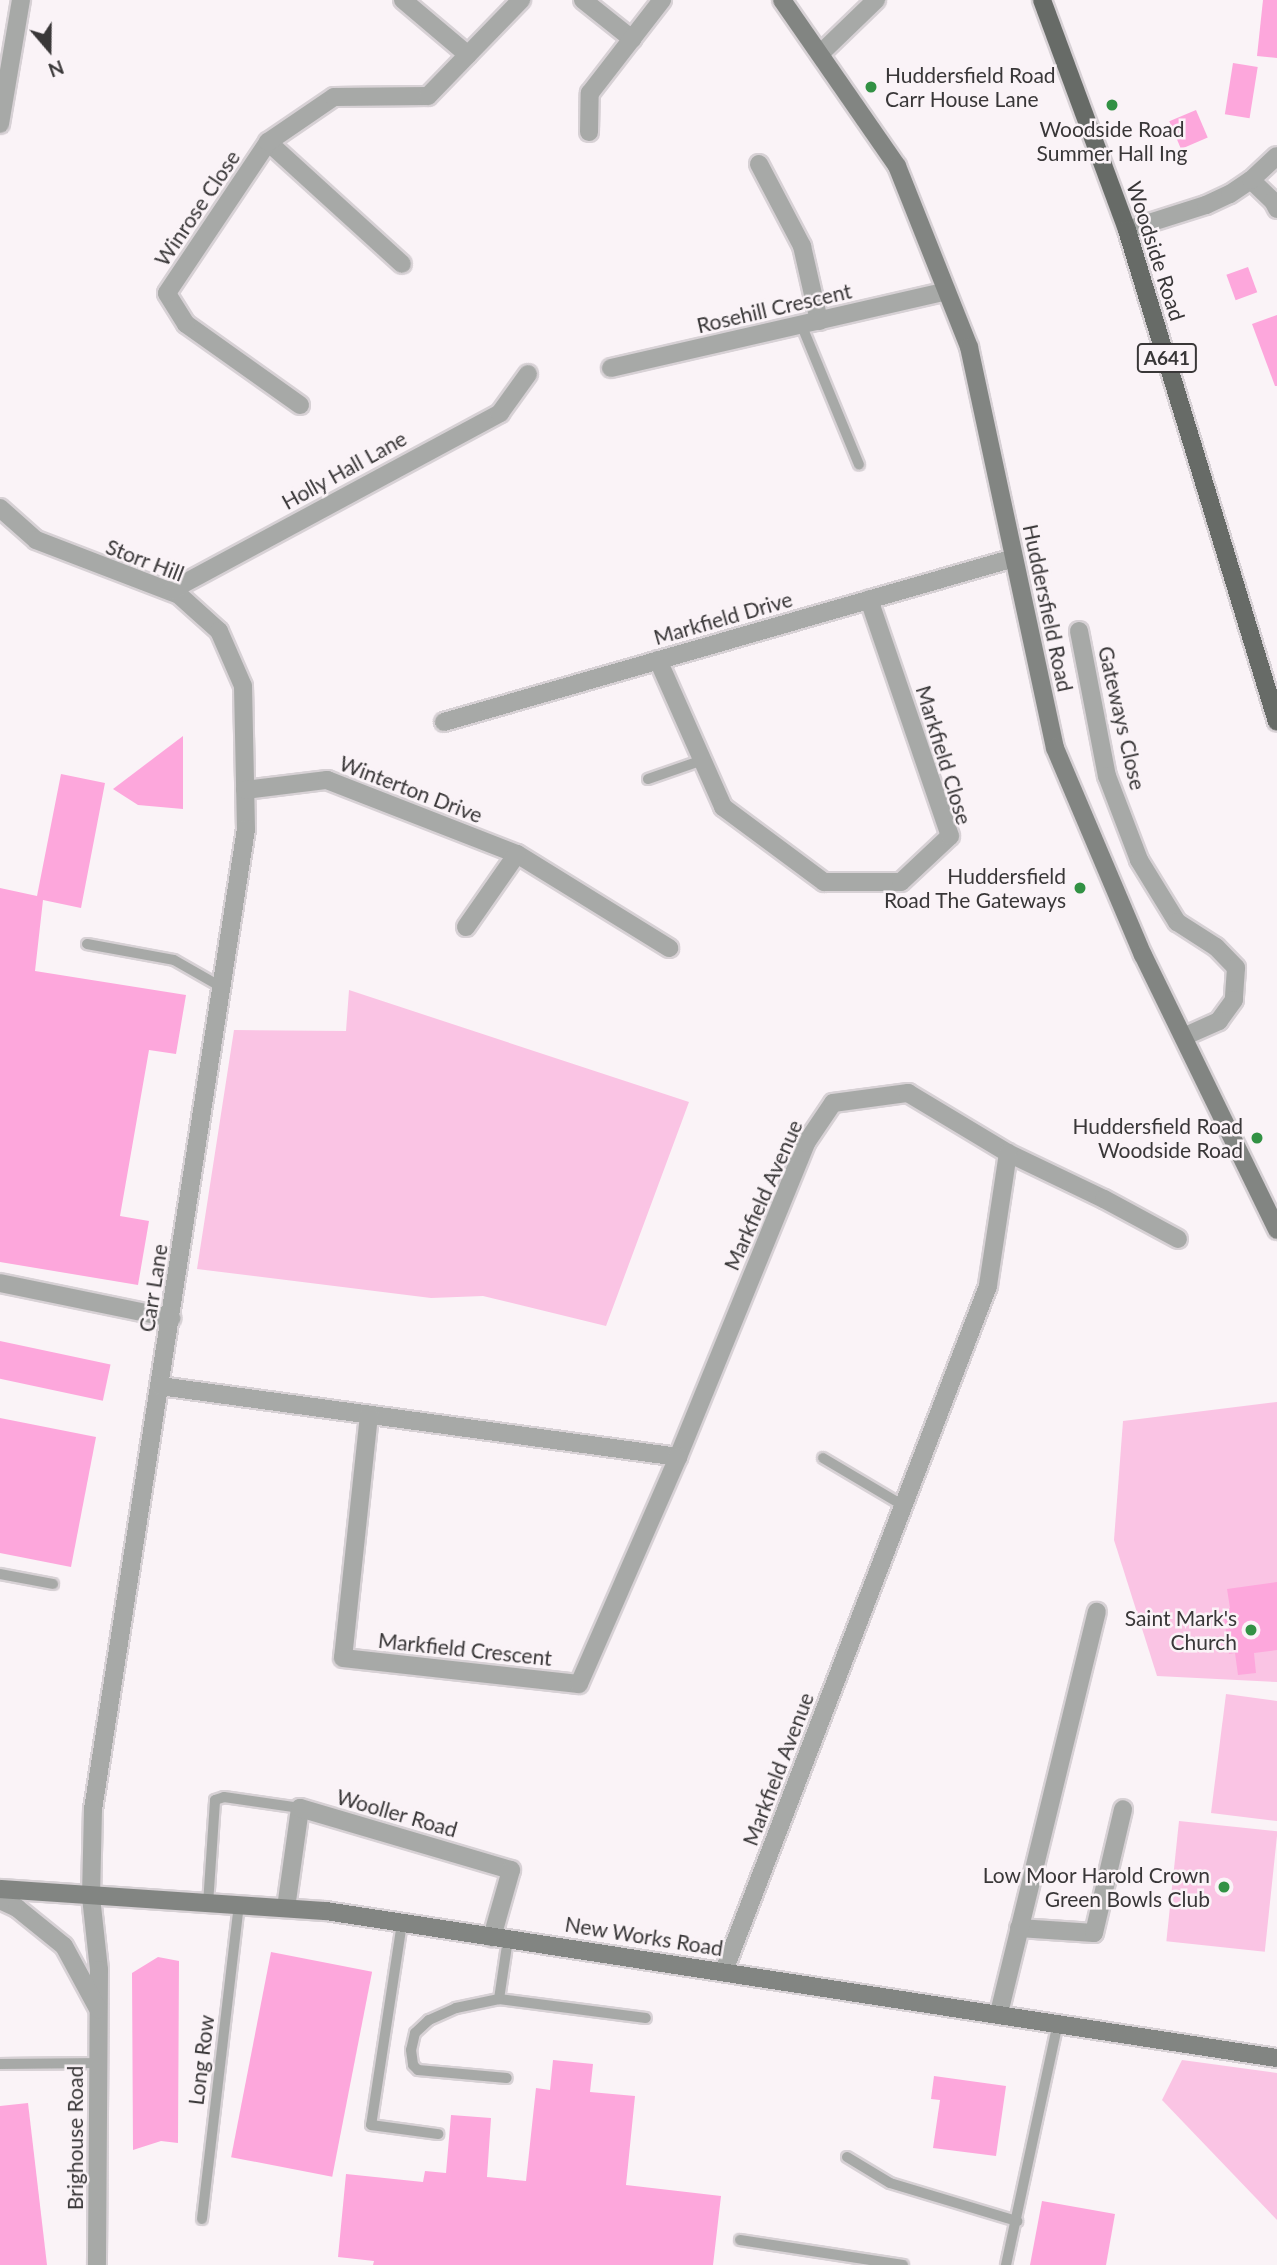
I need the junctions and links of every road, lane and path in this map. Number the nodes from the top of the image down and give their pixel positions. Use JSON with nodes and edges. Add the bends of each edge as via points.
{"nodes":[{"id":1,"x":21,"y":0,"type":"edge"},
{"id":2,"x":403,"y":0,"type":"edge"},
{"id":3,"x":521,"y":0,"type":"edge"},
{"id":4,"x":583,"y":0,"type":"edge"},
{"id":5,"x":662,"y":0,"type":"edge"},
{"id":6,"x":782,"y":0,"type":"edge"},
{"id":7,"x":876,"y":0,"type":"edge"},
{"id":8,"x":1042,"y":0,"type":"edge"},
{"id":9,"x":632,"y":39,"type":"junction"},
{"id":10,"x":820,"y":54,"type":"junction"},
{"id":11,"x":468,"y":55,"type":"junction"},
{"id":12,"x":0,"y":124,"type":"edge"},
{"id":13,"x":589,"y":132,"type":"dead end"},
{"id":14,"x":268,"y":142,"type":"junction"},
{"id":15,"x":1277,"y":156,"type":"edge"},
{"id":16,"x":759,"y":164,"type":"dead end"},
{"id":17,"x":1251,"y":180,"type":"junction"},
{"id":18,"x":1277,"y":209,"type":"edge"},
{"id":19,"x":1128,"y":230,"type":"junction"},
{"id":20,"x":402,"y":264,"type":"dead end"},
{"id":21,"x":946,"y":291,"type":"junction"},
{"id":22,"x":819,"y":321,"type":"junction"},
{"id":23,"x":801,"y":324,"type":"junction"},
{"id":24,"x":611,"y":368,"type":"dead end"},
{"id":25,"x":528,"y":374,"type":"dead end"},
{"id":26,"x":300,"y":405,"type":"dead end"},
{"id":27,"x":859,"y":465,"type":"dead end"},
{"id":28,"x":0,"y":508,"type":"edge"},
{"id":29,"x":1014,"y":558,"type":"junction"},
{"id":30,"x":170,"y":591,"type":"junction"},
{"id":31,"x":869,"y":600,"type":"junction"},
{"id":32,"x":1079,"y":631,"type":"dead end"},
{"id":33,"x":659,"y":660,"type":"junction"},
{"id":34,"x":243,"y":686,"type":"joint"},
{"id":35,"x":444,"y":722,"type":"dead end"},
{"id":36,"x":1277,"y":722,"type":"edge"},
{"id":37,"x":703,"y":760,"type":"junction"},
{"id":38,"x":648,"y":779,"type":"dead end"},
{"id":39,"x":245,"y":790,"type":"junction"},
{"id":40,"x":517,"y":854,"type":"junction"},
{"id":41,"x":466,"y":927,"type":"dead end"},
{"id":42,"x":87,"y":944,"type":"dead end"},
{"id":43,"x":669,"y":948,"type":"dead end"},
{"id":44,"x":223,"y":988,"type":"junction"},
{"id":45,"x":1183,"y":1037,"type":"junction"},
{"id":46,"x":1008,"y":1153,"type":"junction"},
{"id":47,"x":1277,"y":1230,"type":"edge"},
{"id":48,"x":1178,"y":1239,"type":"dead end"},
{"id":49,"x":0,"y":1283,"type":"edge"},
{"id":50,"x":172,"y":1318,"type":"junction"},
{"id":51,"x":160,"y":1386,"type":"junction"},
{"id":52,"x":369,"y":1415,"type":"junction"},
{"id":53,"x":678,"y":1457,"type":"junction"},
{"id":54,"x":823,"y":1458,"type":"dead end"},
{"id":55,"x":904,"y":1506,"type":"junction"},
{"id":56,"x":0,"y":1574,"type":"edge"},
{"id":57,"x":53,"y":1584,"type":"dead end"},
{"id":58,"x":1097,"y":1612,"type":"dead end"},
{"id":59,"x":300,"y":1808,"type":"junction"},
{"id":60,"x":1123,"y":1809,"type":"dead end"},
{"id":61,"x":0,"y":1889,"type":"edge"},
{"id":62,"x":91,"y":1897,"type":"junction"},
{"id":63,"x":0,"y":1900,"type":"edge"},
{"id":64,"x":208,"y":1904,"type":"junction"},
{"id":65,"x":239,"y":1906,"type":"junction"},
{"id":66,"x":286,"y":1908,"type":"junction"},
{"id":67,"x":402,"y":1923,"type":"junction"},
{"id":68,"x":1019,"y":1928,"type":"junction"},
{"id":69,"x":500,"y":1938,"type":"junction"},
{"id":70,"x":724,"y":1971,"type":"junction"},
{"id":71,"x":499,"y":1999,"type":"junction"},
{"id":72,"x":99,"y":2012,"type":"junction"},
{"id":73,"x":999,"y":2013,"type":"junction"},
{"id":74,"x":646,"y":2018,"type":"dead end"},
{"id":75,"x":1058,"y":2023,"type":"junction"},
{"id":76,"x":1277,"y":2058,"type":"edge"},
{"id":77,"x":99,"y":2063,"type":"junction"},
{"id":78,"x":0,"y":2064,"type":"edge"},
{"id":79,"x":508,"y":2078,"type":"dead end"},
{"id":80,"x":438,"y":2134,"type":"dead end"},
{"id":81,"x":847,"y":2157,"type":"dead end"},
{"id":82,"x":202,"y":2219,"type":"dead end"},
{"id":83,"x":1017,"y":2221,"type":"junction"},
{"id":84,"x":740,"y":2240,"type":"dead end"},
{"id":85,"x":97,"y":2265,"type":"edge"},
{"id":86,"x":903,"y":2265,"type":"edge"},
{"id":87,"x":1006,"y":2265,"type":"edge"}],
"edges":[{"from":1,"to":12,"type":"street"},
{"from":2,"to":11,"type":"street"},
{"from":3,"to":11,"type":"street"},
{"from":4,"to":9,"type":"street"},
{"from":5,"to":9,"type":"street"},
{"from":6,"to":10,"type":"main road","name":"Huddersfield Road"},
{"from":7,"to":10,"type":"street"},
{"from":8,"to":19,"type":"main road","name":"Woodside Road","number":"A641"},
{"from":9,"to":13,"type":"street","via":[[590,93]]},
{"from":10,"to":21,"type":"main road","name":"Huddersfield Road","via":[[897,166]]},
{"from":11,"to":14,"type":"street","via":[[428,96],[334,97]]},
{"from":14,"to":20,"type":"street"},
{"from":14,"to":26,"type":"street","name":"Winrose Close","via":[[167,293],[186,324]]},
{"from":15,"to":17,"type":"street"},
{"from":16,"to":22,"type":"street","via":[[802,246]]},
{"from":17,"to":18,"type":"street"},
{"from":17,"to":19,"type":"street","via":[[1206,205]]},
{"from":19,"to":36,"type":"main road","name":"Woodside Road","number":"A641"},
{"from":21,"to":22,"type":"street","name":"Rosehill Crescent"},
{"from":21,"to":29,"type":"main road","name":"Huddersfield Road","via":[[969,347]]},
{"from":22,"to":23,"type":"street","name":"Rosehill Crescent"},
{"from":23,"to":24,"type":"street","name":"Rosehill Crescent"},
{"from":23,"to":27,"type":"lane"},
{"from":25,"to":30,"type":"street","name":"Holly Hall Lane","via":[[500,413]]},
{"from":28,"to":30,"type":"street","name":"Storr Hill","via":[[36,540]]},
{"from":29,"to":31,"type":"street","name":"Markfield Drive"},
{"from":29,"to":45,"type":"main road","name":"Huddersfield Road","via":[[1055,748]]},
{"from":30,"to":34,"type":"street","name":"Storr Hill","via":[[219,631]]},
{"from":31,"to":33,"type":"street","name":"Markfield Drive"},
{"from":31,"to":37,"type":"street","name":"Markfield Close","via":[[950,836],[901,882],[824,882],[723,807]]},
{"from":32,"to":45,"type":"street","name":"Gateways Close","via":[[1107,776],[1139,860],[1177,922],[1216,947],[1236,968],[1234,1000],[1219,1021]]},
{"from":33,"to":35,"type":"street","name":"Markfield Drive"},
{"from":33,"to":37,"type":"street","name":"Markfield Close"},
{"from":34,"to":39,"type":"street","name":"Carr Lane"},
{"from":37,"to":38,"type":"lane"},
{"from":39,"to":40,"type":"street","name":"Winterton Drive","via":[[327,779]]},
{"from":39,"to":44,"type":"street","name":"Carr Lane","via":[[246,829]]},
{"from":40,"to":41,"type":"street"},
{"from":40,"to":43,"type":"street","name":"Winterton Drive"},
{"from":42,"to":44,"type":"lane","via":[[174,960]]},
{"from":44,"to":50,"type":"street","name":"Carr Lane"},
{"from":45,"to":47,"type":"main road","name":"Huddersfield Road"},
{"from":46,"to":48,"type":"street"},
{"from":46,"to":53,"type":"street","name":"Markfield Avenue","via":[[908,1093],[833,1103],[806,1143]]},
{"from":46,"to":55,"type":"street","name":"Markfield Avenue","via":[[988,1286]]},
{"from":49,"to":50,"type":"street"},
{"from":50,"to":51,"type":"street","name":"Carr Lane"},
{"from":51,"to":52,"type":"street"},
{"from":51,"to":62,"type":"street","name":"Carr Lane","via":[[93,1809]]},
{"from":52,"to":53,"type":"street"},
{"from":52,"to":53,"type":"street","name":"Markfield Crescent","via":[[343,1658],[579,1684]]},
{"from":54,"to":55,"type":"lane"},
{"from":55,"to":70,"type":"street","name":"Markfield Avenue"},
{"from":56,"to":57,"type":"lane"},
{"from":58,"to":68,"type":"street"},
{"from":59,"to":64,"type":"lane","via":[[224,1797],[215,1800]]},
{"from":59,"to":66,"type":"street"},
{"from":59,"to":69,"type":"street","name":"Wooller Road","via":[[511,1870]]},
{"from":60,"to":68,"type":"street","via":[[1094,1933]]},
{"from":61,"to":62,"type":"main road","name":"New Works Road"},
{"from":62,"to":64,"type":"main road","name":"New Works Road"},
{"from":62,"to":72,"type":"street","name":"Brighouse Road","via":[[100,1970]]},
{"from":63,"to":72,"type":"street","name":"Brighouse Road","via":[[64,1946]]},
{"from":64,"to":65,"type":"main road","name":"New Works Road"},
{"from":65,"to":66,"type":"main road","name":"New Works Road"},
{"from":65,"to":82,"type":"lane","name":"Long Row"},
{"from":66,"to":67,"type":"main road","name":"New Works Road"},
{"from":67,"to":69,"type":"main road","name":"New Works Road"},
{"from":67,"to":80,"type":"lane","via":[[371,2124]]},
{"from":68,"to":73,"type":"street"},
{"from":69,"to":70,"type":"main road","name":"New Works Road"},
{"from":69,"to":71,"type":"lane"},
{"from":70,"to":73,"type":"main road","name":"New Works Road"},
{"from":71,"to":74,"type":"lane"},
{"from":71,"to":79,"type":"lane","via":[[456,2008],[429,2020],[415,2033],[412,2065],[418,2070]]},
{"from":72,"to":77,"type":"street","name":"Brighouse Road"},
{"from":73,"to":75,"type":"main road","name":"New Works Road"},
{"from":75,"to":76,"type":"main road","name":"New Works Road"},
{"from":75,"to":83,"type":"lane"},
{"from":77,"to":78,"type":"lane"},
{"from":77,"to":85,"type":"street","name":"Brighouse Road"},
{"from":81,"to":83,"type":"lane","via":[[890,2183]]},
{"from":83,"to":87,"type":"lane"},
{"from":84,"to":86,"type":"lane"}]}
